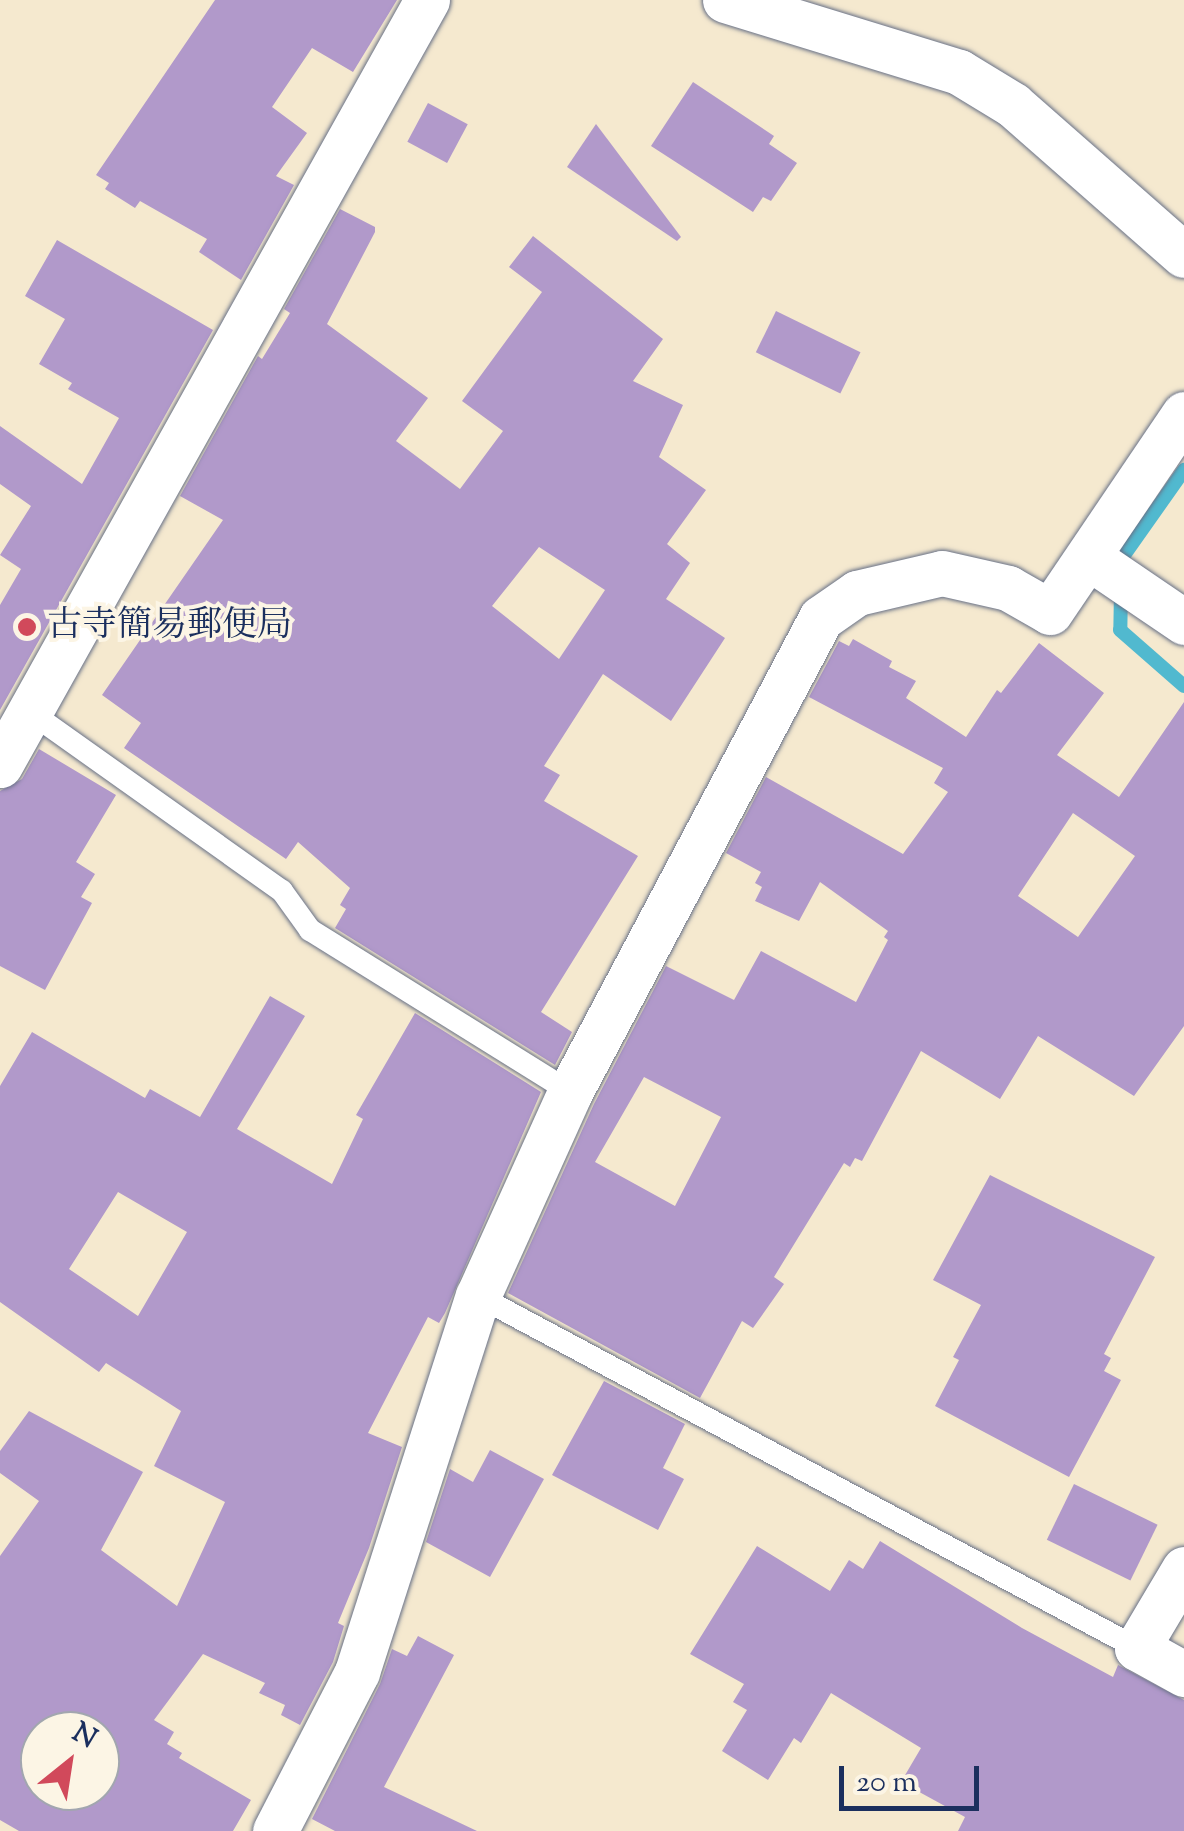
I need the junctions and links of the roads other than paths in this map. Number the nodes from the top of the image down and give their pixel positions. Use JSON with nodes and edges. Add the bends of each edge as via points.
{"nodes":[{"id":1,"x":427,"y":0,"type":"edge"},
{"id":2,"x":725,"y":0,"type":"edge"},
{"id":3,"x":1184,"y":255,"type":"edge"},
{"id":4,"x":1184,"y":414,"type":"edge"},
{"id":5,"x":1090,"y":558,"type":"junction"},
{"id":6,"x":1184,"y":622,"type":"edge"},
{"id":7,"x":30,"y":712,"type":"junction"},
{"id":8,"x":0,"y":765,"type":"edge"},
{"id":9,"x":570,"y":1092,"type":"junction"},
{"id":10,"x":478,"y":1296,"type":"junction"},
{"id":11,"x":1184,"y":1569,"type":"edge"},
{"id":12,"x":1137,"y":1648,"type":"junction"},
{"id":13,"x":1184,"y":1674,"type":"edge"},
{"id":14,"x":275,"y":1831,"type":"edge"}],
"edges":[{"from":1,"to":7,"type":"street"},
{"from":2,"to":3,"type":"street","via":[[960,72],[1013,105]]},
{"from":4,"to":5,"type":"street"},
{"from":5,"to":6,"type":"street"},
{"from":5,"to":9,"type":"street","via":[[1050,612],[1008,588],[942,573],[856,592],[821,618]]},
{"from":7,"to":8,"type":"street"},
{"from":7,"to":9,"type":"lane","via":[[282,892],[310,930]]},
{"from":9,"to":10,"type":"street"},
{"from":10,"to":12,"type":"lane"},
{"from":10,"to":14,"type":"street","via":[[357,1672]]},
{"from":11,"to":12,"type":"street"},
{"from":12,"to":13,"type":"street"}]}
